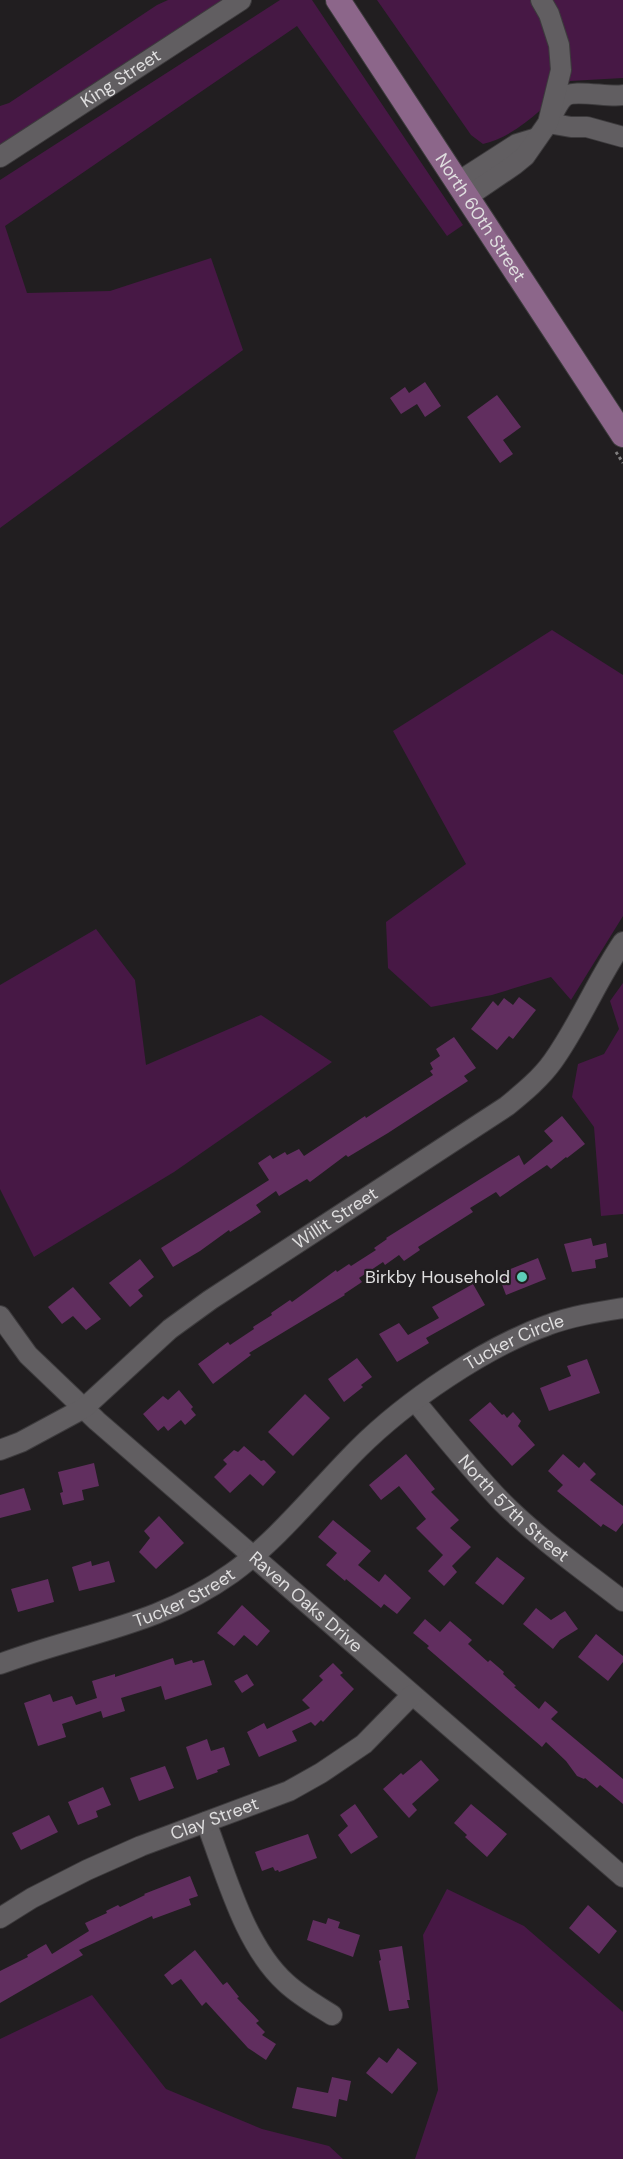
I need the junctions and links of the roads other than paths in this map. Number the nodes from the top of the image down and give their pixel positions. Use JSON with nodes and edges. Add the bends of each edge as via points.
{"nodes":[{"id":1,"x":241,"y":0,"type":"edge"},
{"id":2,"x":338,"y":0,"type":"edge"},
{"id":3,"x":541,"y":0,"type":"edge"},
{"id":4,"x":623,"y":95,"type":"edge"},
{"id":5,"x":543,"y":130,"type":"junction"},
{"id":6,"x":623,"y":137,"type":"edge"},
{"id":7,"x":0,"y":157,"type":"edge"},
{"id":8,"x":462,"y":190,"type":"junction"},
{"id":9,"x":623,"y":435,"type":"edge"},
{"id":10,"x":623,"y":942,"type":"edge"},
{"id":11,"x":623,"y":1308,"type":"edge"},
{"id":12,"x":0,"y":1316,"type":"edge"},
{"id":13,"x":415,"y":1401,"type":"junction"},
{"id":14,"x":84,"y":1408,"type":"junction"},
{"id":15,"x":0,"y":1450,"type":"edge"},
{"id":16,"x":253,"y":1556,"type":"junction"},
{"id":17,"x":623,"y":1601,"type":"edge"},
{"id":18,"x":0,"y":1664,"type":"edge"},
{"id":19,"x":412,"y":1695,"type":"junction"},
{"id":20,"x":206,"y":1822,"type":"junction"},
{"id":21,"x":623,"y":1877,"type":"edge"},
{"id":22,"x":0,"y":1918,"type":"edge"},
{"id":23,"x":332,"y":2015,"type":"dead end"}],
"edges":[{"from":1,"to":7,"type":"street","name":"King Street"},
{"from":2,"to":8,"type":"main road","name":"North 60th Street"},
{"from":3,"to":5,"type":"street","via":[[556,31],[561,70]]},
{"from":4,"to":5,"type":"street","via":[[563,97]]},
{"from":5,"to":6,"type":"street","via":[[587,127]]},
{"from":5,"to":8,"type":"street","via":[[517,144]]},
{"from":8,"to":9,"type":"main road","name":"North 60th Street"},
{"from":10,"to":14,"type":"street","name":"Willit Street","via":[[553,1062],[522,1094],[210,1300],[170,1329]]},
{"from":11,"to":13,"type":"street","name":"Tucker Circle","via":[[577,1316],[528,1333],[475,1361]]},
{"from":12,"to":14,"type":"street","name":"Raven Oaks Drive","via":[[28,1355]]},
{"from":13,"to":16,"type":"street","name":"Tucker Street","via":[[360,1447]]},
{"from":13,"to":17,"type":"street","name":"North 57th Street","via":[[503,1503]]},
{"from":14,"to":15,"type":"street","name":"Willit Street"},
{"from":14,"to":16,"type":"street","name":"Raven Oaks Drive"},
{"from":16,"to":18,"type":"street","name":"Tucker Street","via":[[204,1592],[164,1612]]},
{"from":16,"to":19,"type":"street","name":"Raven Oaks Drive"},
{"from":19,"to":20,"type":"street","name":"Clay Street","via":[[364,1744],[321,1773],[289,1791]]},
{"from":19,"to":21,"type":"street","name":"Raven Oaks Drive"},
{"from":20,"to":22,"type":"street","name":"Clay Street","via":[[87,1870]]},
{"from":20,"to":23,"type":"street","via":[[248,1933],[264,1958],[286,1983]]}]}
